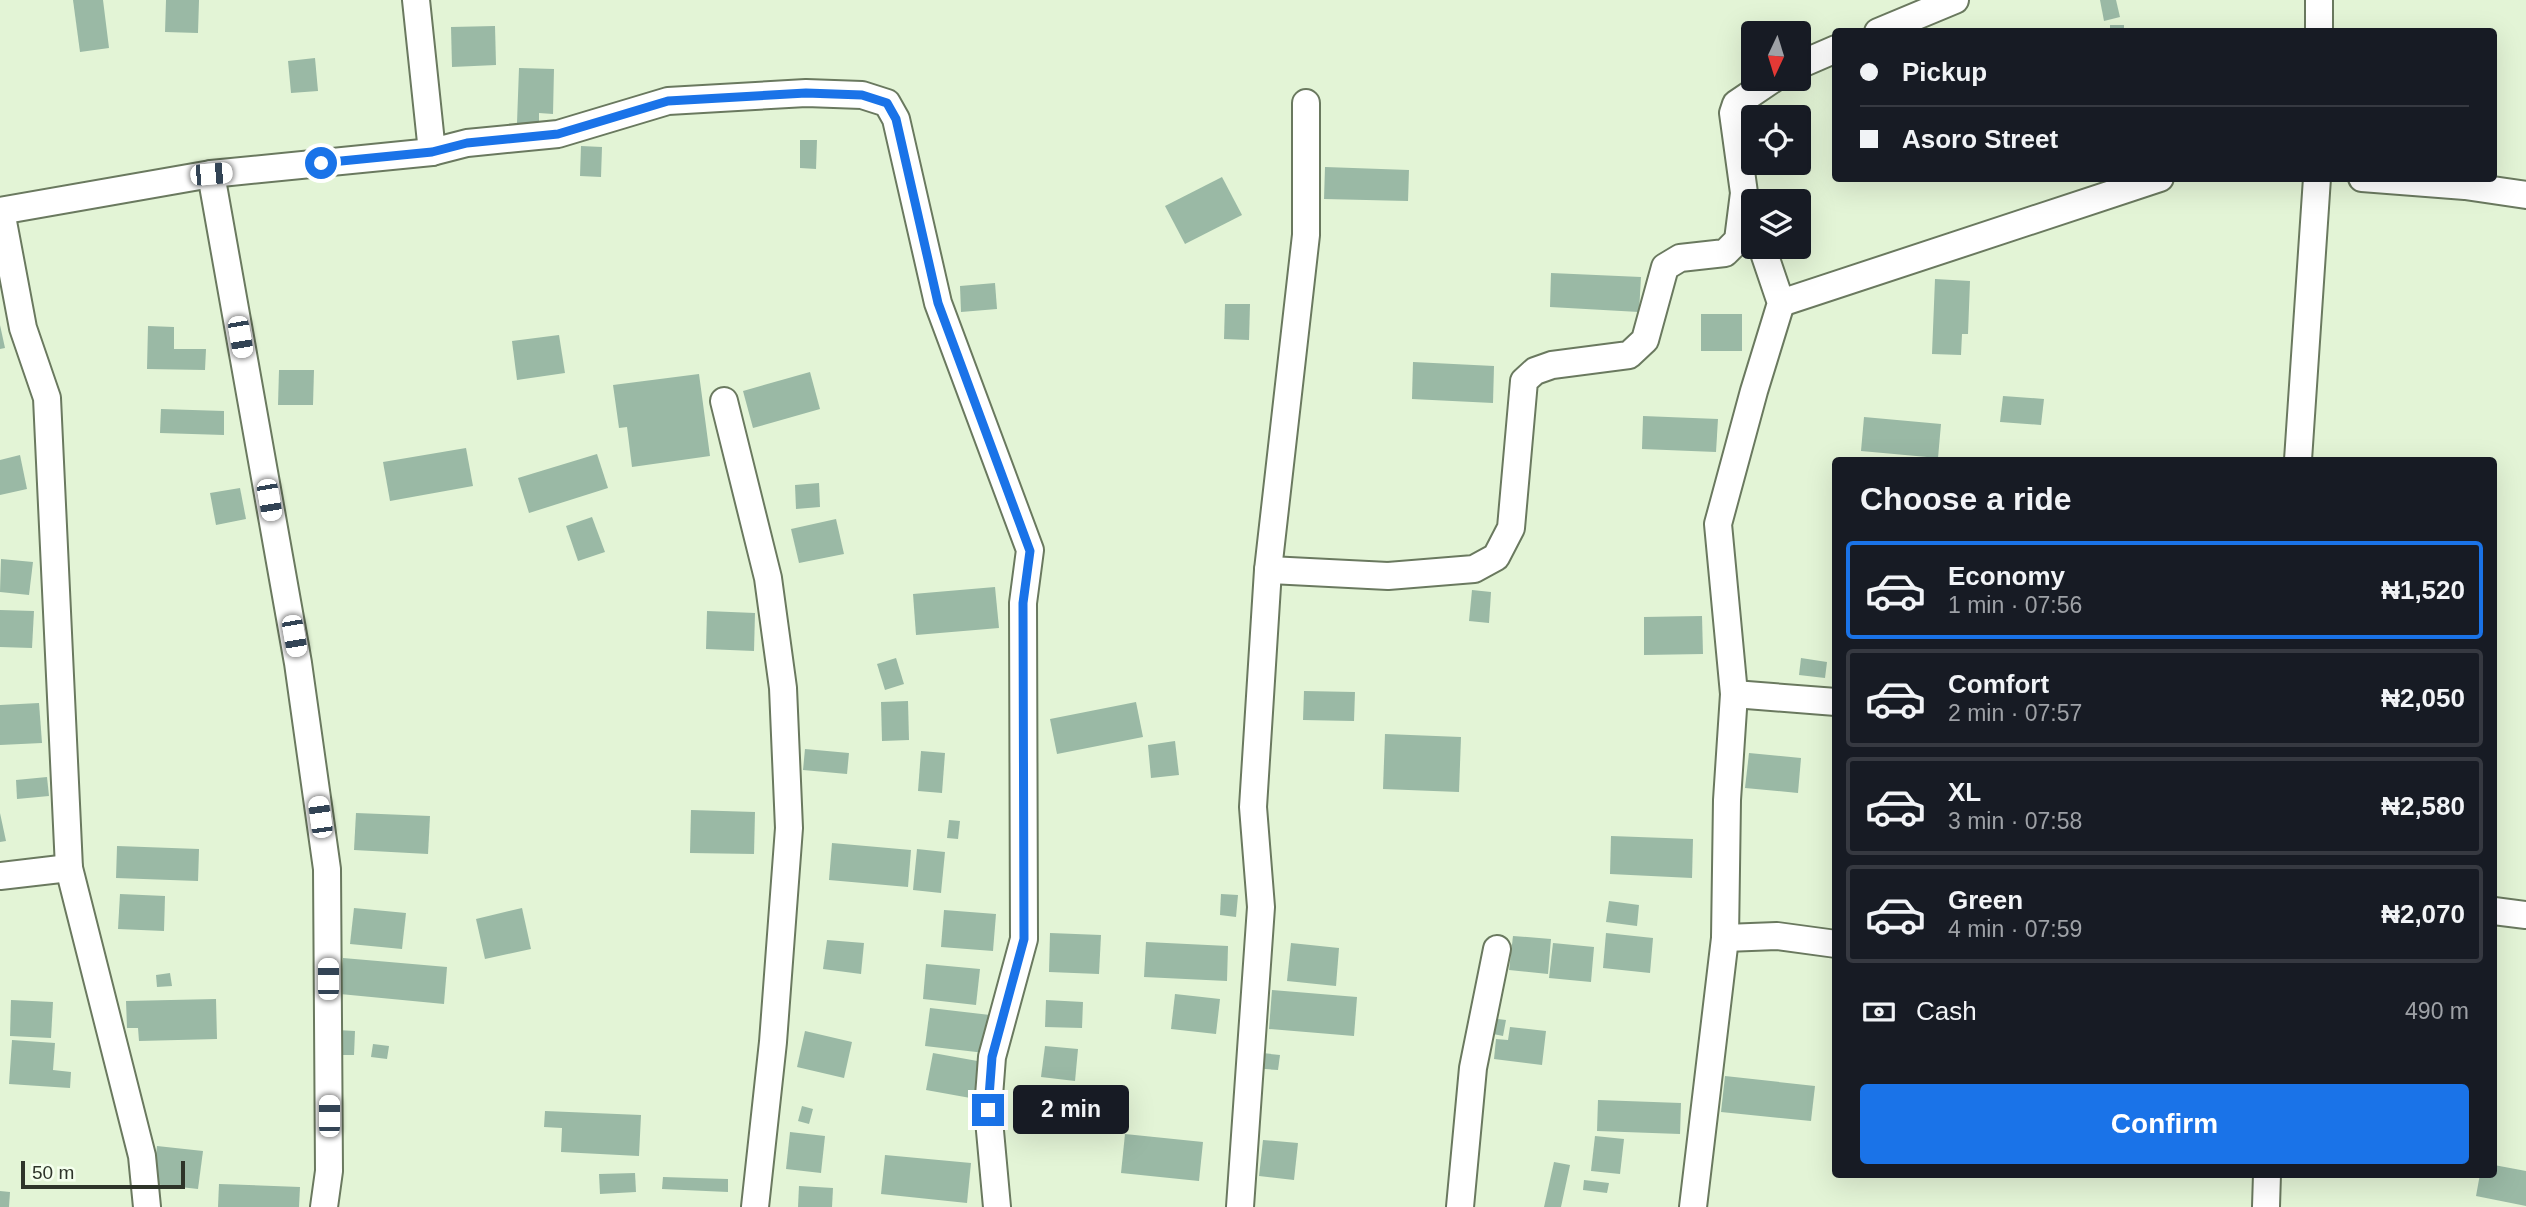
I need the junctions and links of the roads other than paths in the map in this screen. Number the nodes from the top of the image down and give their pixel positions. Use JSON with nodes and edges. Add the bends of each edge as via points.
{"nodes":[{"id":1,"x":416,"y":0,"type":"edge"},
{"id":2,"x":1955,"y":0,"type":"edge"},
{"id":3,"x":2319,"y":0,"type":"edge"},
{"id":4,"x":1888,"y":28,"type":"edge"},
{"id":5,"x":2319,"y":28,"type":"edge"},
{"id":6,"x":1832,"y":51,"type":"edge"},
{"id":7,"x":1811,"y":60,"type":"edge"},
{"id":8,"x":1755,"y":91,"type":"edge"},
{"id":9,"x":1306,"y":103,"type":"dead end"},
{"id":10,"x":432,"y":152,"type":"junction"},
{"id":11,"x":211,"y":174,"type":"junction"},
{"id":12,"x":2148,"y":182,"type":"edge"},
{"id":13,"x":2317,"y":182,"type":"edge"},
{"id":14,"x":2414,"y":182,"type":"edge"},
{"id":15,"x":1743,"y":189,"type":"edge"},
{"id":16,"x":2526,"y":195,"type":"edge"},
{"id":17,"x":0,"y":211,"type":"edge"},
{"id":18,"x":1741,"y":216,"type":"edge"},
{"id":19,"x":1766,"y":259,"type":"edge"},
{"id":20,"x":1782,"y":303,"type":"junction"},
{"id":21,"x":724,"y":401,"type":"dead end"},
{"id":22,"x":2298,"y":457,"type":"edge"},
{"id":23,"x":1268,"y":570,"type":"junction"},
{"id":24,"x":1734,"y":694,"type":"junction"},
{"id":25,"x":1832,"y":702,"type":"edge"},
{"id":26,"x":69,"y":868,"type":"junction"},
{"id":27,"x":0,"y":876,"type":"edge"},
{"id":28,"x":2497,"y":911,"type":"edge"},
{"id":29,"x":2526,"y":915,"type":"edge"},
{"id":30,"x":1726,"y":938,"type":"junction"},
{"id":31,"x":1832,"y":943,"type":"edge"},
{"id":32,"x":1497,"y":949,"type":"dead end"},
{"id":33,"x":2267,"y":1178,"type":"edge"},
{"id":34,"x":147,"y":1207,"type":"edge"},
{"id":35,"x":324,"y":1207,"type":"edge"},
{"id":36,"x":755,"y":1207,"type":"edge"},
{"id":37,"x":997,"y":1207,"type":"edge"},
{"id":38,"x":1241,"y":1207,"type":"edge"},
{"id":39,"x":1460,"y":1207,"type":"edge"},
{"id":40,"x":1693,"y":1207,"type":"edge"},
{"id":41,"x":2266,"y":1207,"type":"edge"}],
"edges":[{"from":1,"to":10,"type":"street"},
{"from":2,"to":4,"type":"street"},
{"from":3,"to":5,"type":"street"},
{"from":6,"to":7,"type":"street"},
{"from":8,"to":15,"type":"street","via":[[1736,104],[1733,113]]},
{"from":9,"to":23,"type":"street","via":[[1306,235]]},
{"from":10,"to":11,"type":"street"},
{"from":10,"to":37,"type":"street","via":[[467,143],[558,134],[668,101],[806,93],[862,95],[887,103],[896,119],[938,303],[1030,551],[1023,603],[1024,939],[992,1057],[988,1110]]},
{"from":11,"to":17,"type":"street"},
{"from":11,"to":35,"type":"street","via":[[298,663],[327,869],[329,1171]]},
{"from":12,"to":20,"type":"street"},
{"from":13,"to":22,"type":"street"},
{"from":14,"to":16,"type":"street"},
{"from":17,"to":26,"type":"street","via":[[23,328],[47,398]]},
{"from":18,"to":23,"type":"street","via":[[1738,240],[1726,253],[1680,258],[1665,267],[1645,340],[1629,355],[1552,365],[1524,381],[1511,528],[1496,557],[1474,569],[1388,576]]},
{"from":19,"to":20,"type":"street"},
{"from":20,"to":24,"type":"street","via":[[1718,524]]},
{"from":21,"to":36,"type":"street","via":[[768,578],[783,688],[789,828],[774,1042]]},
{"from":23,"to":38,"type":"street","via":[[1253,807],[1261,907]]},
{"from":24,"to":25,"type":"street"},
{"from":24,"to":30,"type":"street","via":[[1727,800]]},
{"from":26,"to":27,"type":"street"},
{"from":26,"to":34,"type":"street","via":[[142,1156]]},
{"from":28,"to":29,"type":"street"},
{"from":30,"to":31,"type":"street","via":[[1777,936]]},
{"from":30,"to":40,"type":"street"},
{"from":32,"to":39,"type":"street","via":[[1473,1068]]},
{"from":33,"to":41,"type":"street"}]}
